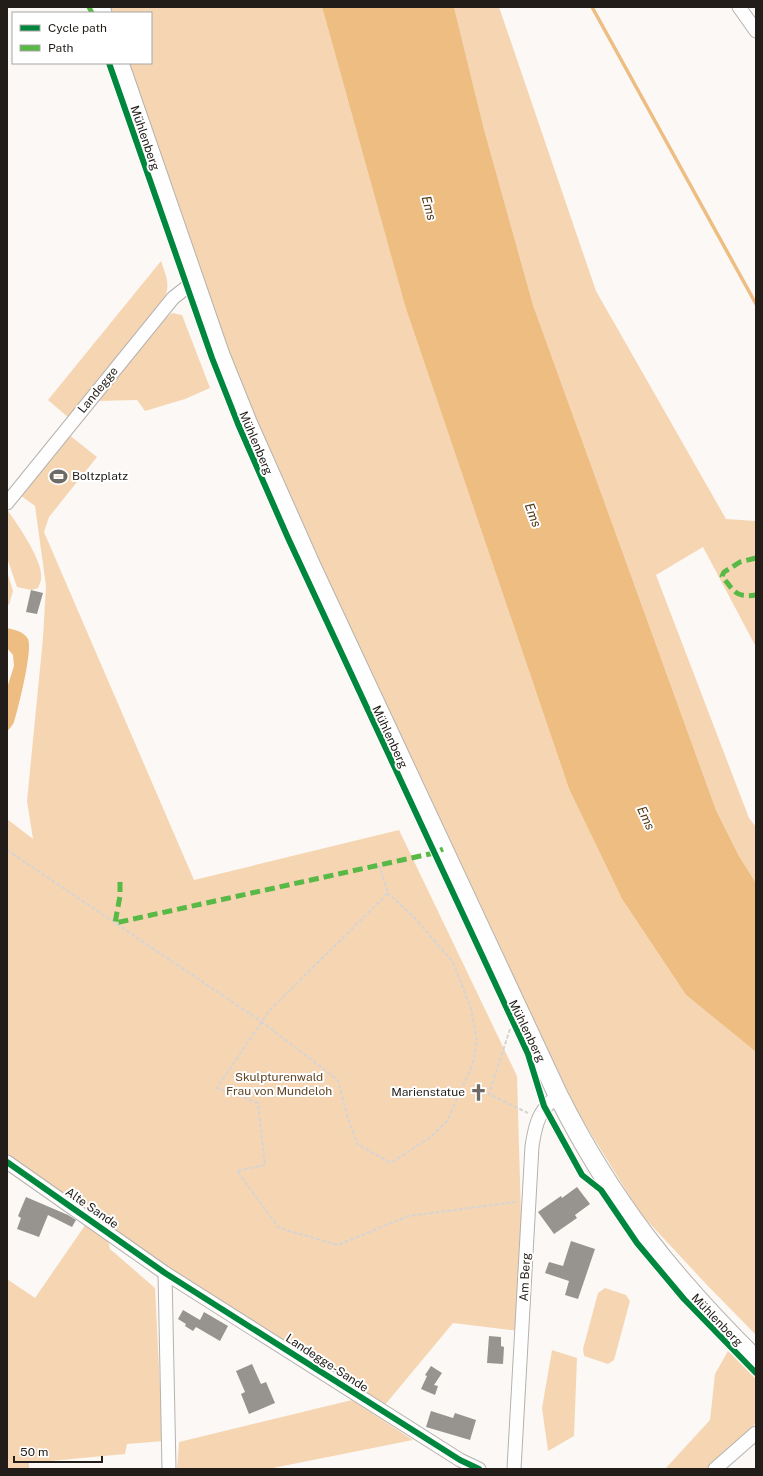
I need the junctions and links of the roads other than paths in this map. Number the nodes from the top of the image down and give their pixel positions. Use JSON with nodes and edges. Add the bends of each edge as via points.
{"nodes":[{"id":1,"x":739,"y":7,"type":"edge"},
{"id":2,"x":756,"y":31,"type":"edge"},
{"id":3,"x":119,"y":64,"type":"edge"},
{"id":4,"x":195,"y":284,"type":"junction"},
{"id":5,"x":7,"y":503,"type":"edge"},
{"id":6,"x":558,"y":1094,"type":"junction"},
{"id":7,"x":7,"y":1162,"type":"edge"},
{"id":8,"x":165,"y":1273,"type":"junction"},
{"id":9,"x":756,"y":1360,"type":"edge"},
{"id":10,"x":756,"y":1433,"type":"edge"},
{"id":11,"x":169,"y":1469,"type":"edge"},
{"id":12,"x":479,"y":1469,"type":"edge"},
{"id":13,"x":514,"y":1469,"type":"edge"},
{"id":14,"x":715,"y":1469,"type":"edge"}],
"edges":[{"from":1,"to":2,"type":"street"},
{"from":3,"to":4,"type":"main road","name":"Mühlenberg"},
{"from":4,"to":5,"type":"street","name":"Landegge","via":[[173,298]]},
{"from":4,"to":6,"type":"main road","name":"Mühlenberg","via":[[244,416],[288,516]]},
{"from":6,"to":9,"type":"main road","name":"Mühlenberg","via":[[598,1169],[647,1240],[692,1294]]},
{"from":6,"to":13,"type":"street","name":"Am Berg","via":[[544,1106],[537,1119],[532,1146]]},
{"from":7,"to":8,"type":"street","name":"Alte Sande"},
{"from":8,"to":11,"type":"street"},
{"from":8,"to":12,"type":"street","name":"Landegge-Sande","via":[[460,1460]]},
{"from":10,"to":14,"type":"street"}]}
